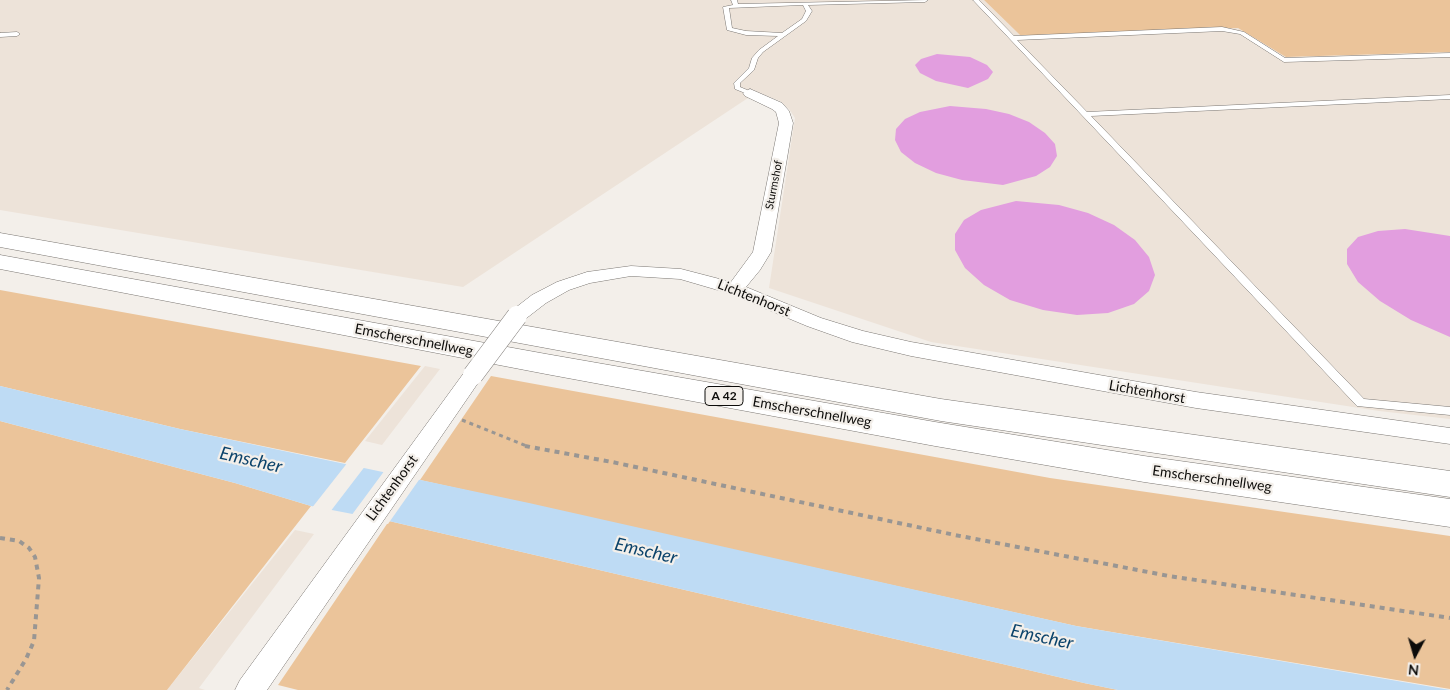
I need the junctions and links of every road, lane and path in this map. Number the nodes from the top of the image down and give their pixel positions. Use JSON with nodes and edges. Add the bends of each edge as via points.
{"nodes":[{"id":1,"x":776,"y":0,"type":"edge"},
{"id":2,"x":925,"y":0,"type":"edge"},
{"id":3,"x":976,"y":0,"type":"edge"},
{"id":4,"x":735,"y":3,"type":"edge"},
{"id":5,"x":767,"y":5,"type":"junction"},
{"id":6,"x":805,"y":5,"type":"junction"},
{"id":7,"x":17,"y":34,"type":"dead end"},
{"id":8,"x":0,"y":35,"type":"edge"},
{"id":9,"x":782,"y":36,"type":"junction"},
{"id":10,"x":1013,"y":38,"type":"junction"},
{"id":11,"x":1450,"y":55,"type":"edge"},
{"id":12,"x":750,"y":93,"type":"joint"},
{"id":13,"x":1450,"y":97,"type":"edge"},
{"id":14,"x":1086,"y":114,"type":"junction"},
{"id":15,"x":0,"y":240,"type":"edge"},
{"id":16,"x":0,"y":262,"type":"edge"},
{"id":17,"x":735,"y":289,"type":"junction"},
{"id":18,"x":1450,"y":411,"type":"edge"},
{"id":19,"x":446,"y":412,"type":"junction"},
{"id":20,"x":1450,"y":436,"type":"edge"},
{"id":21,"x":1450,"y":484,"type":"edge"},
{"id":22,"x":1450,"y":513,"type":"edge"},
{"id":23,"x":0,"y":538,"type":"edge"},
{"id":24,"x":1450,"y":618,"type":"edge"},
{"id":25,"x":7,"y":690,"type":"edge"},
{"id":26,"x":250,"y":690,"type":"edge"}],
"edges":[{"from":1,"to":5,"type":"lane"},
{"from":2,"to":6,"type":"lane"},
{"from":3,"to":10,"type":"lane"},
{"from":4,"to":5,"type":"lane"},
{"from":4,"to":9,"type":"lane","via":[[726,7],[730,29]]},
{"from":5,"to":6,"type":"lane"},
{"from":6,"to":9,"type":"lane","via":[[808,15]]},
{"from":7,"to":8,"type":"lane"},
{"from":9,"to":12,"type":"lane","via":[[761,51],[752,69],[737,83],[737,88]]},
{"from":10,"to":11,"type":"lane","via":[[1222,29],[1242,33],[1284,60]]},
{"from":10,"to":14,"type":"lane"},
{"from":12,"to":17,"type":"street","name":"Sturmshof","via":[[777,106],[786,123],[762,252]]},
{"from":13,"to":14,"type":"lane"},
{"from":14,"to":18,"type":"lane","via":[[1361,403]]},
{"from":15,"to":21,"type":"highway","name":"Emscherschnellweg","number":"A 42","via":[[941,410]]},
{"from":16,"to":22,"type":"highway","name":"Emscherschnellweg","number":"A 42","via":[[935,434]]},
{"from":17,"to":19,"type":"street","name":"Lichtenhorst","bridge":true,"via":[[681,274],[653,271],[608,273],[563,286],[517,316]]},
{"from":17,"to":20,"type":"street","name":"Lichtenhorst","via":[[814,322],[910,349],[1196,400]]},
{"from":19,"to":24,"type":"path","via":[[518,444],[545,451],[1100,563]]},
{"from":19,"to":26,"type":"street","name":"Lichtenhorst"},
{"from":23,"to":25,"type":"path","via":[[30,548],[39,578],[34,641]]}]}
